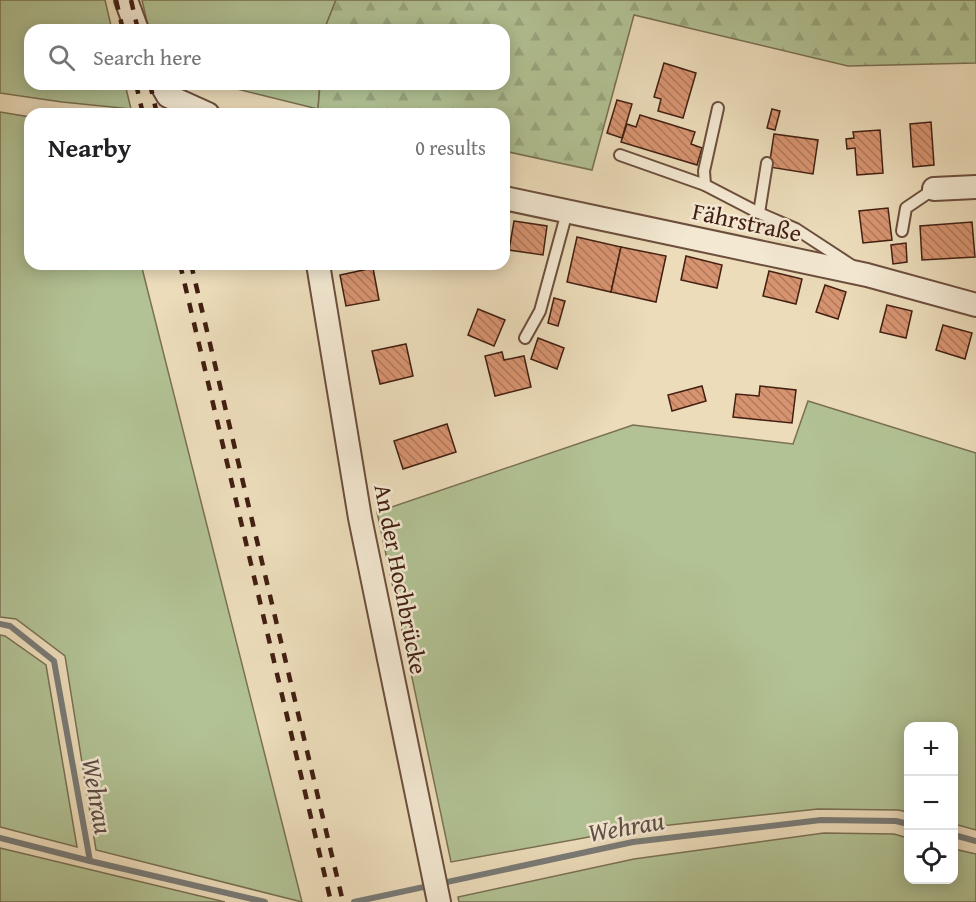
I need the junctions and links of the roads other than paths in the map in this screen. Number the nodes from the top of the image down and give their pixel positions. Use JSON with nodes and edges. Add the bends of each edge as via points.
{"nodes":[{"id":1,"x":126,"y":0,"type":"edge"},
{"id":2,"x":135,"y":24,"type":"edge"},
{"id":3,"x":164,"y":90,"type":"edge"},
{"id":4,"x":195,"y":108,"type":"edge"},
{"id":5,"x":718,"y":108,"type":"dead end"},
{"id":6,"x":620,"y":155,"type":"dead end"},
{"id":7,"x":767,"y":163,"type":"dead end"},
{"id":8,"x":705,"y":186,"type":"junction"},
{"id":9,"x":976,"y":187,"type":"edge"},
{"id":10,"x":934,"y":189,"type":"joint"},
{"id":11,"x":510,"y":199,"type":"edge"},
{"id":12,"x":567,"y":212,"type":"junction"},
{"id":13,"x":759,"y":213,"type":"junction"},
{"id":14,"x":902,"y":231,"type":"dead end"},
{"id":15,"x":319,"y":270,"type":"edge"},
{"id":16,"x":867,"y":275,"type":"junction"},
{"id":17,"x":976,"y":305,"type":"edge"},
{"id":18,"x":525,"y":338,"type":"dead end"},
{"id":19,"x":439,"y":902,"type":"edge"}],
"edges":[{"from":1,"to":2,"type":"street"},
{"from":3,"to":4,"type":"street","via":[[168,96]]},
{"from":5,"to":8,"type":"lane","via":[[704,171]]},
{"from":6,"to":8,"type":"lane"},
{"from":7,"to":13,"type":"lane"},
{"from":8,"to":13,"type":"lane"},
{"from":9,"to":10,"type":"street"},
{"from":10,"to":14,"type":"lane","via":[[906,208]]},
{"from":11,"to":12,"type":"street","name":"Fährstraße"},
{"from":12,"to":16,"type":"street","name":"Fährstraße"},
{"from":12,"to":18,"type":"lane","via":[[540,311]]},
{"from":13,"to":16,"type":"lane","via":[[796,229]]},
{"from":15,"to":19,"type":"street","name":"An der Hochbrücke","via":[[360,518]]},
{"from":16,"to":17,"type":"street","name":"Fährstraße"}]}
